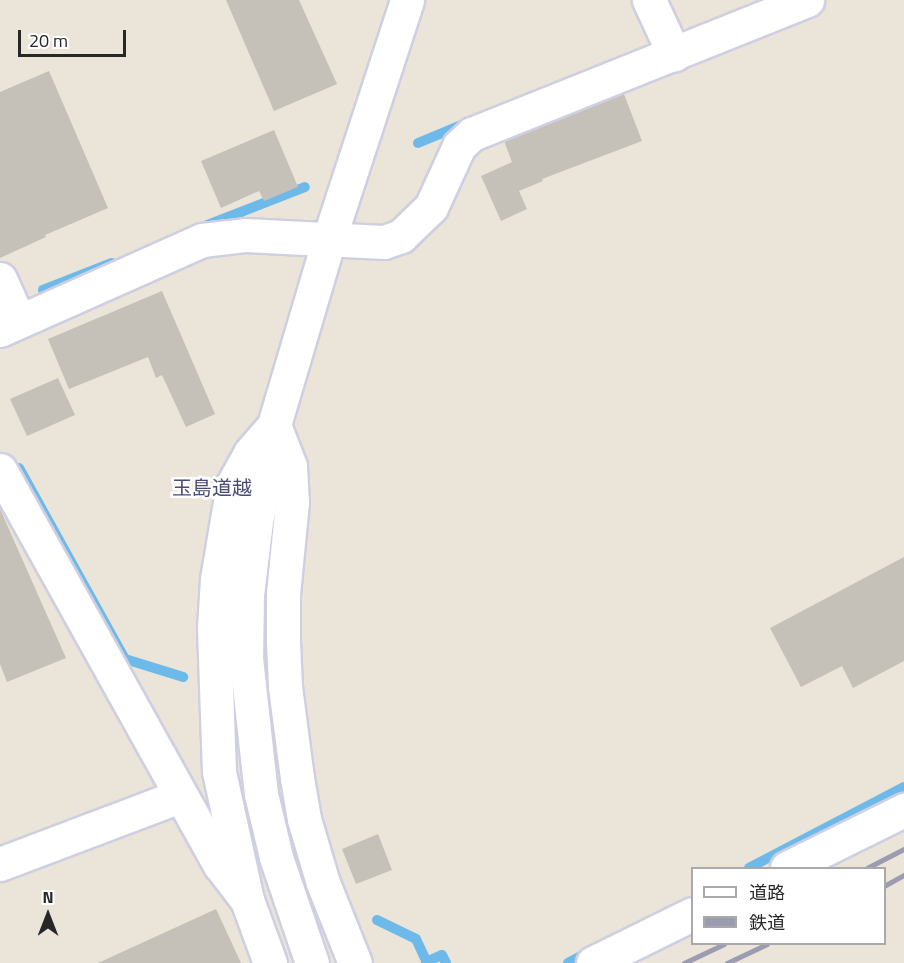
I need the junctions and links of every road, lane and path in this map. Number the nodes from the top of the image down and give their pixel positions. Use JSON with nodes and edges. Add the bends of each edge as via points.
{"nodes":[{"id":1,"x":407,"y":0,"type":"edge"},
{"id":2,"x":649,"y":0,"type":"edge"},
{"id":3,"x":807,"y":0,"type":"edge"},
{"id":4,"x":669,"y":43,"type":"junction"},
{"id":5,"x":329,"y":239,"type":"junction"},
{"id":6,"x":0,"y":279,"type":"edge"},
{"id":7,"x":9,"y":325,"type":"edge"},
{"id":8,"x":274,"y":425,"type":"junction"},
{"id":9,"x":0,"y":470,"type":"edge"},
{"id":10,"x":180,"y":796,"type":"junction"},
{"id":11,"x":904,"y":810,"type":"edge"},
{"id":12,"x":0,"y":864,"type":"edge"},
{"id":13,"x":788,"y":867,"type":"edge"},
{"id":14,"x":247,"y":900,"type":"junction"},
{"id":15,"x":691,"y":915,"type":"edge"},
{"id":16,"x":270,"y":963,"type":"edge"},
{"id":17,"x":312,"y":963,"type":"edge"},
{"id":18,"x":354,"y":963,"type":"edge"},
{"id":19,"x":593,"y":963,"type":"edge"}],
"edges":[{"from":1,"to":5,"type":"street"},
{"from":2,"to":4,"type":"street"},
{"from":3,"to":4,"type":"street"},
{"from":4,"to":5,"type":"street","via":[[465,139],[431,207],[401,236],[384,242]]},
{"from":5,"to":7,"type":"street","via":[[245,235],[202,240]]},
{"from":5,"to":8,"type":"street"},
{"from":6,"to":7,"type":"street"},
{"from":8,"to":14,"type":"street","via":[[250,453],[233,484],[216,591],[219,772]]},
{"from":8,"to":17,"type":"street","via":[[250,574],[246,659],[261,794],[276,857]]},
{"from":8,"to":18,"type":"street","via":[[291,466],[282,641],[297,778],[304,819],[323,883]]},
{"from":9,"to":10,"type":"street"},
{"from":10,"to":12,"type":"street"},
{"from":10,"to":14,"type":"street","via":[[220,866]]},
{"from":11,"to":13,"type":"street"},
{"from":14,"to":16,"type":"street"},
{"from":15,"to":19,"type":"street"}]}
